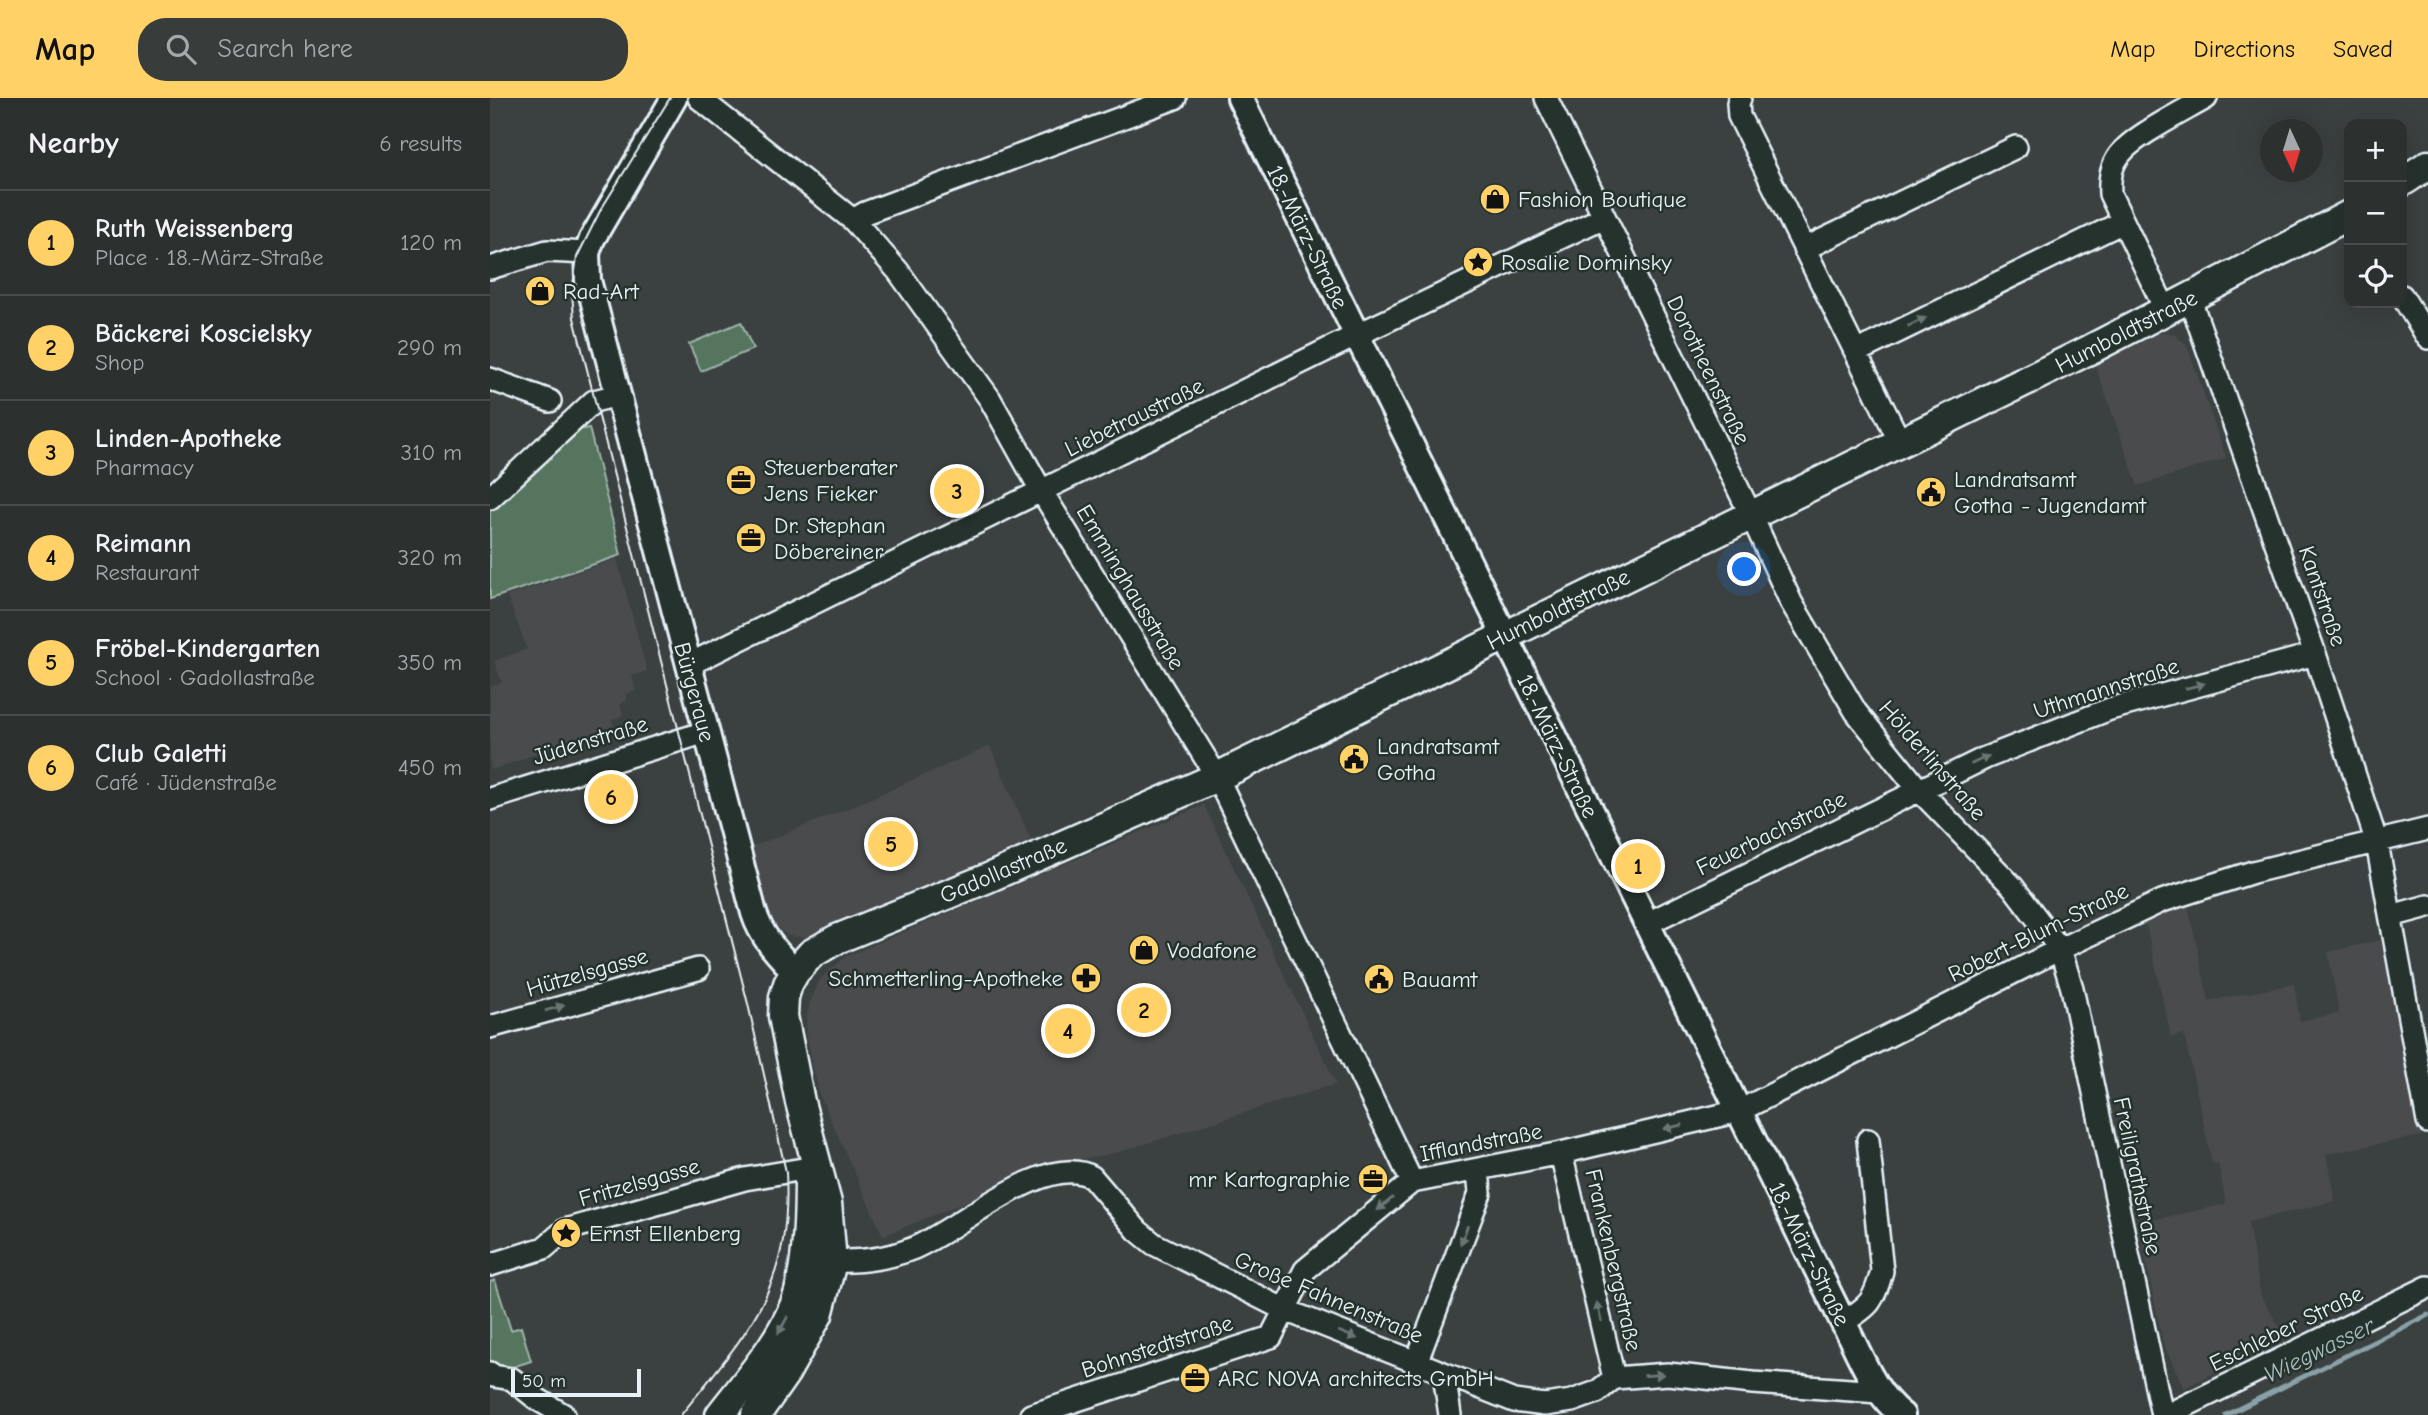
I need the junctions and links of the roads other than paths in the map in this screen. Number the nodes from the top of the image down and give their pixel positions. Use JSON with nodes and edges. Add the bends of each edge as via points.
{"nodes":[{"id":1,"x":674,"y":98,"type":"edge"},
{"id":2,"x":699,"y":98,"type":"edge"},
{"id":3,"x":1175,"y":98,"type":"edge"},
{"id":4,"x":1240,"y":98,"type":"edge"},
{"id":5,"x":1546,"y":98,"type":"edge"},
{"id":6,"x":1740,"y":98,"type":"edge"},
{"id":7,"x":2206,"y":98,"type":"edge"},
{"id":8,"x":2016,"y":147,"type":"dead end"},
{"id":9,"x":2428,"y":165,"type":"edge"},
{"id":10,"x":2407,"y":179,"type":"edge"},
{"id":11,"x":1604,"y":217,"type":"junction"},
{"id":12,"x":2344,"y":218,"type":"edge"},
{"id":13,"x":853,"y":220,"type":"junction"},
{"id":14,"x":2123,"y":222,"type":"junction"},
{"id":15,"x":1804,"y":249,"type":"junction"},
{"id":16,"x":587,"y":253,"type":"junction"},
{"id":17,"x":490,"y":268,"type":"edge"},
{"id":18,"x":2407,"y":304,"type":"edge"},
{"id":19,"x":2178,"y":305,"type":"junction"},
{"id":20,"x":1357,"y":335,"type":"junction"},
{"id":21,"x":2428,"y":338,"type":"edge"},
{"id":22,"x":1856,"y":352,"type":"junction"},
{"id":23,"x":490,"y":379,"type":"edge"},
{"id":24,"x":618,"y":395,"type":"junction"},
{"id":25,"x":550,"y":401,"type":"dead end"},
{"id":26,"x":1900,"y":442,"type":"junction"},
{"id":27,"x":1042,"y":492,"type":"junction"},
{"id":28,"x":490,"y":498,"type":"edge"},
{"id":29,"x":1751,"y":515,"type":"junction"},
{"id":30,"x":1504,"y":636,"type":"junction"},
{"id":31,"x":2315,"y":654,"type":"junction"},
{"id":32,"x":688,"y":665,"type":"junction"},
{"id":33,"x":706,"y":733,"type":"junction"},
{"id":34,"x":1217,"y":777,"type":"junction"},
{"id":35,"x":1919,"y":790,"type":"junction"},
{"id":36,"x":490,"y":799,"type":"edge"},
{"id":37,"x":2428,"y":829,"type":"edge"},
{"id":38,"x":2377,"y":843,"type":"junction"},
{"id":39,"x":2428,"y":906,"type":"edge"},
{"id":40,"x":2391,"y":916,"type":"junction"},
{"id":41,"x":1646,"y":924,"type":"junction"},
{"id":42,"x":2060,"y":949,"type":"junction"},
{"id":43,"x":698,"y":969,"type":"dead end"},
{"id":44,"x":795,"y":972,"type":"junction"},
{"id":45,"x":490,"y":1027,"type":"edge"},
{"id":46,"x":2420,"y":1032,"type":"edge"},
{"id":47,"x":1739,"y":1111,"type":"junction"},
{"id":48,"x":2428,"y":1122,"type":"edge"},
{"id":49,"x":1868,"y":1140,"type":"dead end"},
{"id":50,"x":1562,"y":1153,"type":"junction"},
{"id":51,"x":810,"y":1160,"type":"junction"},
{"id":52,"x":1478,"y":1170,"type":"junction"},
{"id":53,"x":1412,"y":1182,"type":"junction"},
{"id":54,"x":804,"y":1261,"type":"junction"},
{"id":55,"x":832,"y":1262,"type":"junction"},
{"id":56,"x":490,"y":1265,"type":"edge"},
{"id":57,"x":2428,"y":1287,"type":"edge"},
{"id":58,"x":1284,"y":1310,"type":"junction"},
{"id":59,"x":1843,"y":1322,"type":"junction"},
{"id":60,"x":1416,"y":1363,"type":"junction"},
{"id":61,"x":490,"y":1373,"type":"edge"},
{"id":62,"x":1444,"y":1374,"type":"junction"},
{"id":63,"x":1614,"y":1378,"type":"junction"},
{"id":64,"x":1889,"y":1407,"type":"edge"},
{"id":65,"x":565,"y":1415,"type":"edge"},
{"id":66,"x":720,"y":1415,"type":"edge"},
{"id":67,"x":755,"y":1415,"type":"edge"},
{"id":68,"x":1031,"y":1415,"type":"edge"},
{"id":69,"x":1450,"y":1415,"type":"edge"},
{"id":70,"x":2165,"y":1415,"type":"edge"}],
"edges":[{"from":1,"to":16,"type":"street","name":"Bürgeraue"},
{"from":2,"to":13,"type":"street","name":"Emminghausstraße"},
{"from":3,"to":13,"type":"street"},
{"from":4,"to":20,"type":"street","name":"18.-März-Straße"},
{"from":5,"to":11,"type":"street","name":"Dorotheenstraße"},
{"from":6,"to":15,"type":"street","via":[[1739,116]]},
{"from":7,"to":14,"type":"street","name":"Kantstraße","via":[[2130,145],[2116,159],[2110,194]]},
{"from":8,"to":15,"type":"street"},
{"from":9,"to":10,"type":"main road"},
{"from":11,"to":20,"type":"street","name":"Liebetraustraße"},
{"from":11,"to":29,"type":"street","name":"Dorotheenstraße"},
{"from":12,"to":19,"type":"main road","name":"Humboldtstraße"},
{"from":13,"to":27,"type":"street","name":"Emminghausstraße","via":[[898,271],[990,399]]},
{"from":14,"to":19,"type":"street","name":"Kantstraße"},
{"from":22,"to":14,"type":"street","one_way":true},
{"from":15,"to":22,"type":"street"},
{"from":16,"to":17,"type":"street","via":[[547,251]]},
{"from":16,"to":24,"type":"street","name":"Bürgeraue","via":[[588,280]]},
{"from":18,"to":21,"type":"street"},
{"from":19,"to":26,"type":"main road","name":"Humboldtstraße"},
{"from":19,"to":31,"type":"street","name":"Kantstraße"},
{"from":20,"to":27,"type":"street","name":"Liebetraustraße"},
{"from":20,"to":30,"type":"street","name":"18.-März-Straße"},
{"from":22,"to":26,"type":"street"},
{"from":23,"to":25,"type":"street"},
{"from":24,"to":28,"type":"street","via":[[594,401]]},
{"from":24,"to":32,"type":"street","name":"Bürgeraue"},
{"from":26,"to":29,"type":"main road","name":"Humboldtstraße"},
{"from":27,"to":32,"type":"street","name":"Liebetraustraße"},
{"from":27,"to":34,"type":"street","name":"Emminghausstraße"},
{"from":29,"to":30,"type":"main road","name":"Humboldtstraße"},
{"from":29,"to":35,"type":"street","name":"Hölderlinstraße","via":[[1791,602],[1857,712]]},
{"from":30,"to":34,"type":"main road","name":"Humboldtstraße"},
{"from":30,"to":41,"type":"street","name":"18.-März-Straße"},
{"from":35,"to":31,"type":"street","name":"Uthmannstraße","one_way":true,"via":[[1985,758],[2110,709]]},
{"from":31,"to":38,"type":"street","name":"Kantstraße"},
{"from":32,"to":33,"type":"street","name":"Bürgeraue"},
{"from":33,"to":36,"type":"street","name":"Jüdenstraße"},
{"from":33,"to":44,"type":"street","name":"Bürgeraue","via":[[758,925]]},
{"from":34,"to":44,"type":"main road","name":"Gadollastraße","via":[[837,939],[811,954]]},
{"from":34,"to":53,"type":"street","name":"Emminghausstraße"},
{"from":35,"to":41,"type":"street","name":"Feuerbachstraße"},
{"from":35,"to":42,"type":"street","name":"Hölderlinstraße","via":[[2013,887]]},
{"from":37,"to":38,"type":"street","name":"Robert-Blum-Straße"},
{"from":38,"to":40,"type":"street","name":"Kantstraße"},
{"from":38,"to":42,"type":"street","name":"Robert-Blum-Straße","via":[[2253,872],[2162,901]]},
{"from":39,"to":40,"type":"street"},
{"from":40,"to":46,"type":"street","name":"Kantstraße"},
{"from":41,"to":47,"type":"street","name":"18.-März-Straße"},
{"from":42,"to":47,"type":"street","name":"Robert-Blum-Straße"},
{"from":42,"to":70,"type":"street","name":"Freiligrathstraße"},
{"from":45,"to":43,"type":"street","name":"Hützelsgasse","one_way":true},
{"from":44,"to":51,"type":"main road","via":[[784,997],[783,1016]]},
{"from":46,"to":48,"type":"street","name":"Kantstraße"},
{"from":47,"to":50,"type":"street","name":"Ifflandstraße","one_way":true},
{"from":47,"to":59,"type":"street","name":"18.-März-Straße"},
{"from":49,"to":59,"type":"street","via":[[1882,1270],[1866,1309]]},
{"from":50,"to":52,"type":"street","name":"Ifflandstraße"},
{"from":63,"to":50,"type":"street","name":"Frankenbergstraße","one_way":true},
{"from":51,"to":54,"type":"main road"},
{"from":51,"to":55,"type":"main road","via":[[827,1203]]},
{"from":51,"to":56,"type":"street","name":"Fritzelsgasse","via":[[565,1230],[544,1248]]},
{"from":52,"to":53,"type":"street","name":"Ifflandstraße"},
{"from":52,"to":60,"type":"street","one_way":true,"via":[[1480,1193]]},
{"from":53,"to":58,"type":"street","name":"Ifflandstraße","one_way":true,"via":[[1304,1270]]},
{"from":54,"to":55,"type":"street","name":"Große Fahnenstraße"},
{"from":54,"to":66,"type":"main road","one_way":true,"via":[[788,1317]]},
{"from":55,"to":58,"type":"street","name":"Große Fahnenstraße","via":[[871,1260],[906,1251],[1022,1186],[1056,1173],[1083,1172],[1154,1244]]},
{"from":55,"to":67,"type":"main road","via":[[818,1315]]},
{"from":57,"to":70,"type":"street","name":"Eschleber Straße"},
{"from":58,"to":60,"type":"street","name":"Große Fahnenstraße","one_way":true},
{"from":58,"to":68,"type":"street","name":"Bohnstedtstraße","via":[[1270,1337]]},
{"from":59,"to":64,"type":"street","name":"18.-März-Straße"},
{"from":60,"to":62,"type":"street","name":"Große Fahnenstraße"},
{"from":61,"to":65,"type":"street","via":[[512,1379]]},
{"from":62,"to":63,"type":"street","name":"Große Fahnenstraße","via":[[1514,1401],[1545,1405],[1597,1392]]},
{"from":62,"to":69,"type":"street"},
{"from":63,"to":64,"type":"street","name":"Große Fahnenstraße","one_way":true,"via":[[1668,1374],[1754,1383]]}]}
